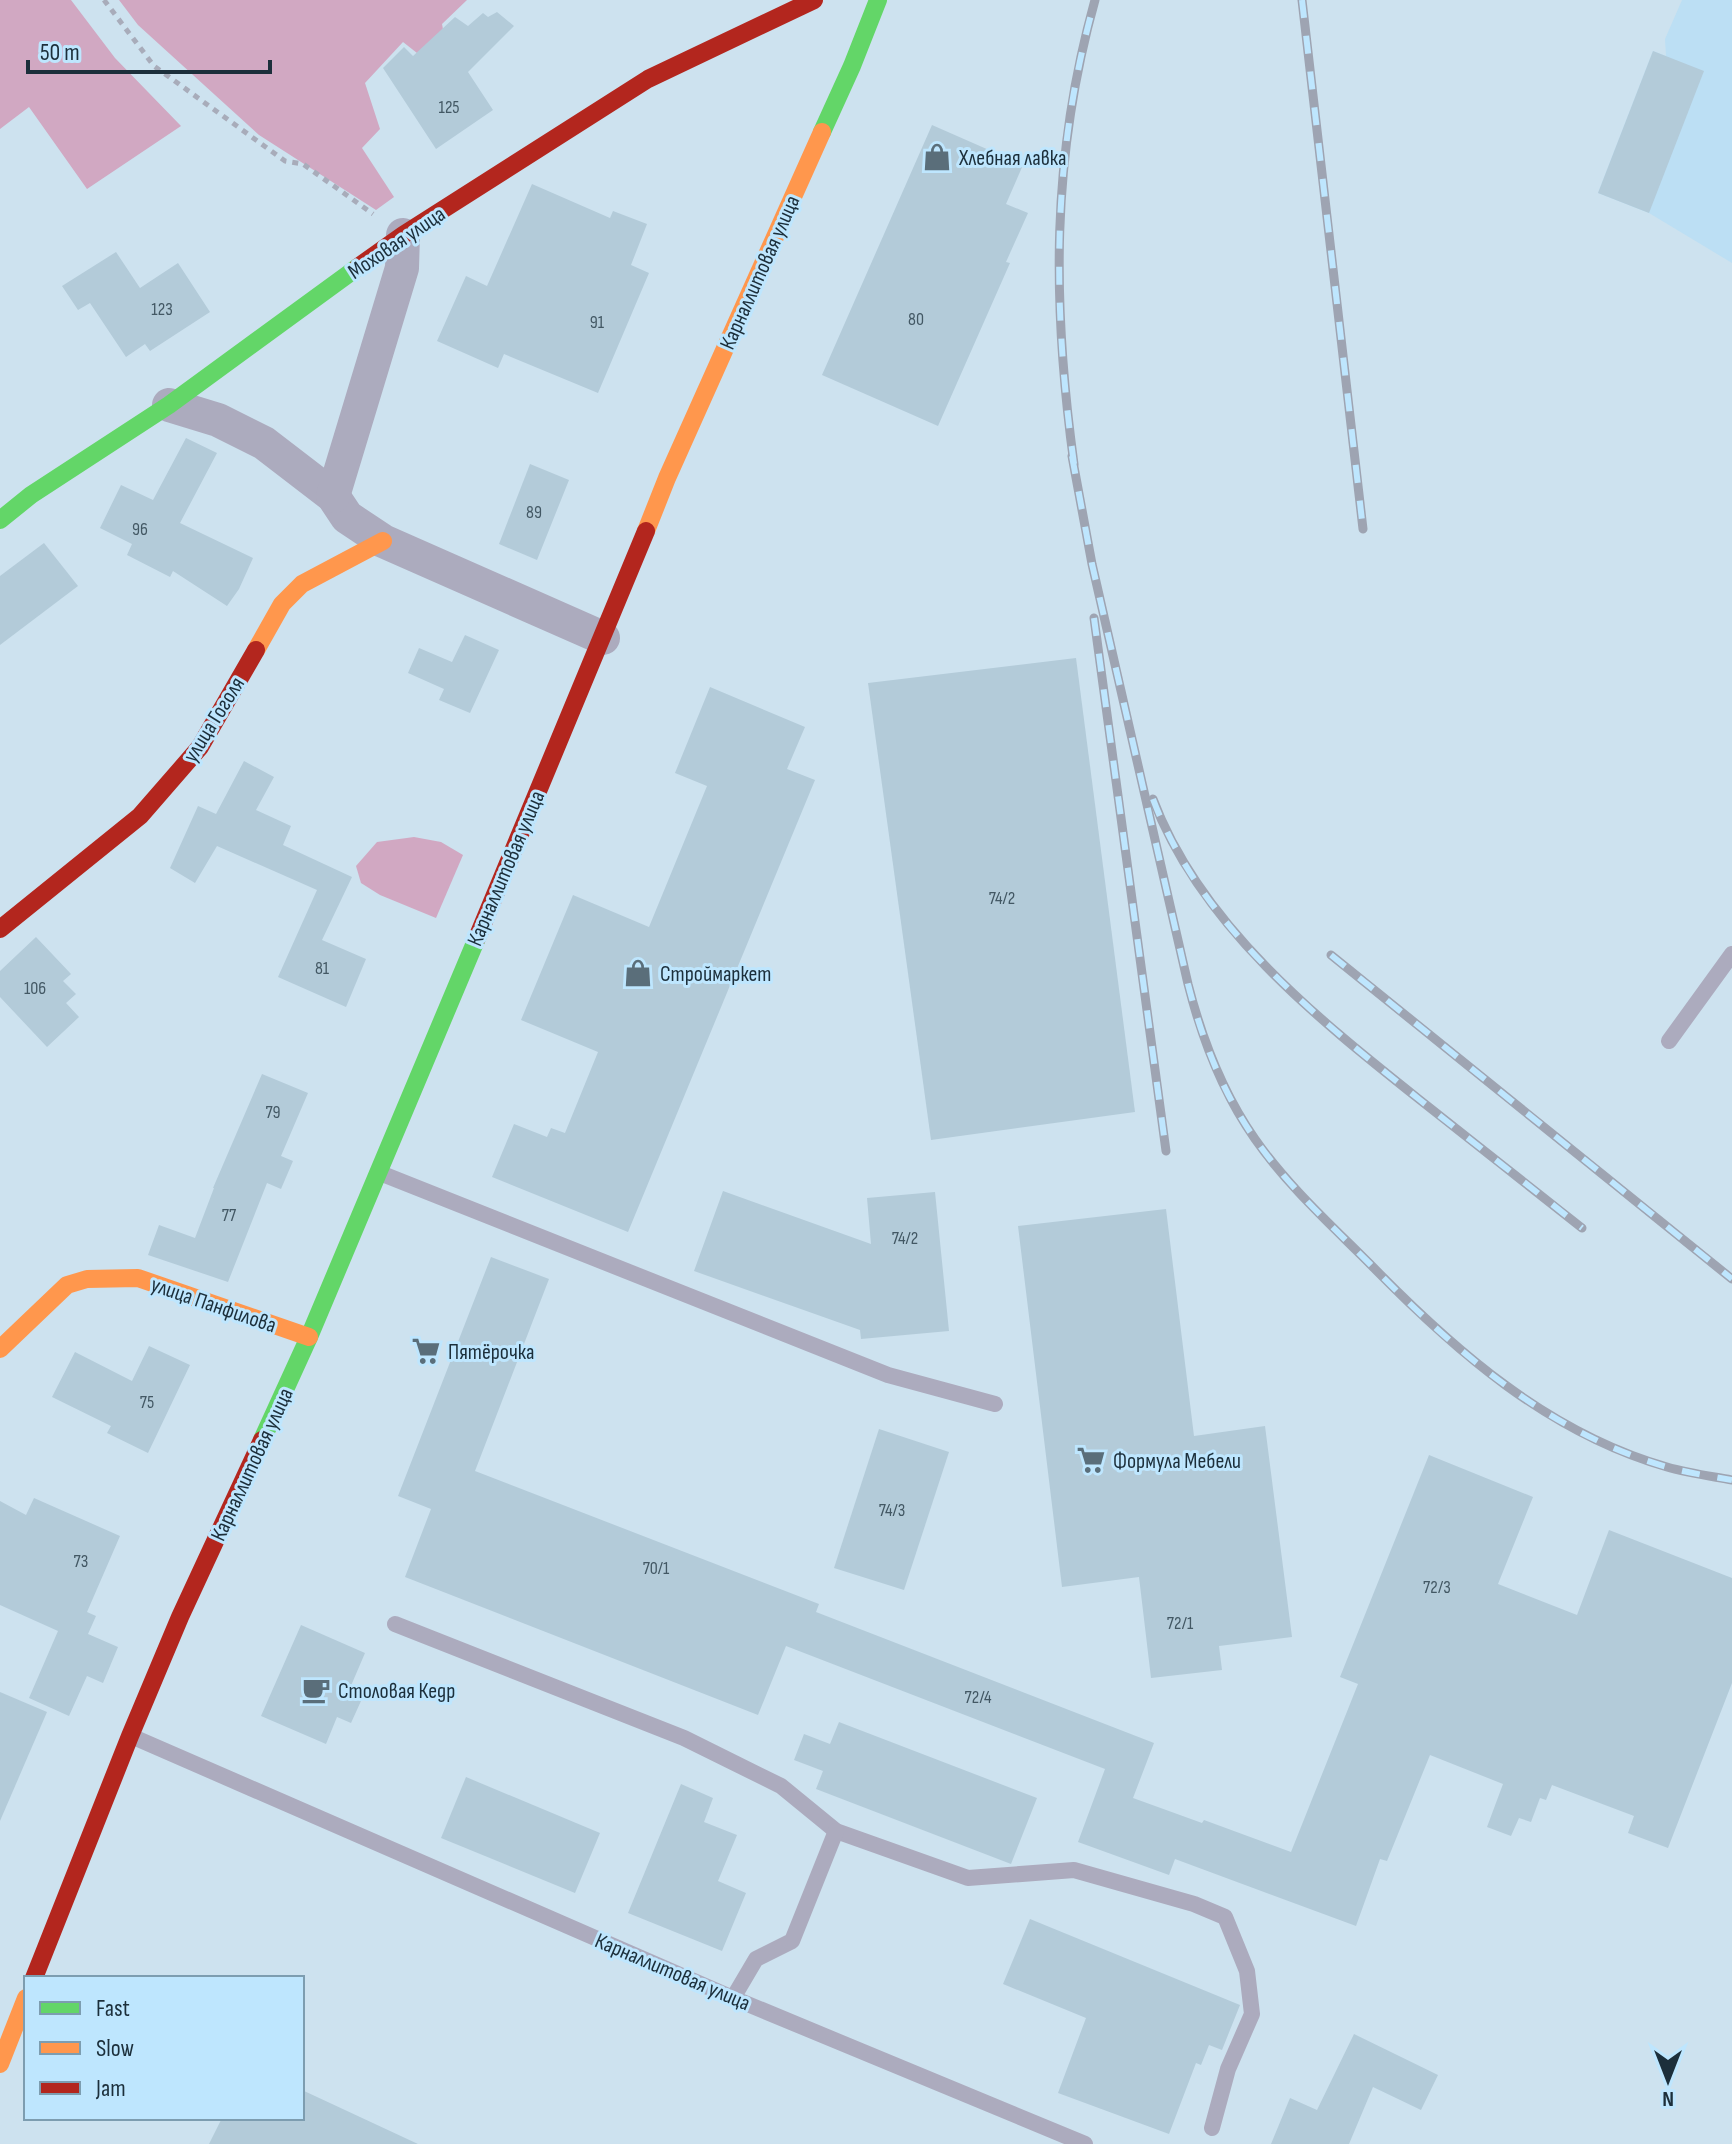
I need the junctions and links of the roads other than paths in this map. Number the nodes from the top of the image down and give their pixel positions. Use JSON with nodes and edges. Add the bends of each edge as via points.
{"nodes":[{"id":1,"x":814,"y":0,"type":"edge"},
{"id":2,"x":878,"y":0,"type":"edge"},
{"id":3,"x":403,"y":235,"type":"junction"},
{"id":4,"x":169,"y":405,"type":"junction"},
{"id":5,"x":333,"y":496,"type":"junction"},
{"id":6,"x":0,"y":520,"type":"edge"},
{"id":7,"x":383,"y":541,"type":"junction"},
{"id":8,"x":603,"y":638,"type":"junction"},
{"id":9,"x":0,"y":929,"type":"edge"},
{"id":10,"x":1732,"y":954,"type":"edge"},
{"id":11,"x":1669,"y":1041,"type":"dead end"},
{"id":12,"x":379,"y":1172,"type":"junction"},
{"id":13,"x":309,"y":1337,"type":"junction"},
{"id":14,"x":0,"y":1349,"type":"edge"},
{"id":15,"x":995,"y":1404,"type":"dead end"},
{"id":16,"x":395,"y":1624,"type":"dead end"},
{"id":17,"x":130,"y":1736,"type":"junction"},
{"id":18,"x":836,"y":1831,"type":"junction"},
{"id":19,"x":35,"y":1976,"type":"edge"},
{"id":20,"x":733,"y":1998,"type":"junction"},
{"id":21,"x":24,"y":2003,"type":"edge"},
{"id":22,"x":0,"y":2064,"type":"edge"},
{"id":23,"x":1212,"y":2128,"type":"dead end"},
{"id":24,"x":1085,"y":2144,"type":"edge"}],
"edges":[{"from":1,"to":3,"type":"street","name":"Моховая улица","via":[[648,79]]},
{"from":2,"to":8,"type":"street","name":"Карналлитовая улица","via":[[667,478]]},
{"from":3,"to":4,"type":"street","name":"Моховая улица"},
{"from":3,"to":5,"type":"street","via":[[402,268]]},
{"from":4,"to":5,"type":"street","via":[[218,420],[264,443]]},
{"from":4,"to":6,"type":"street","name":"Моховая улица"},
{"from":5,"to":7,"type":"street","via":[[347,517]]},
{"from":7,"to":8,"type":"street"},
{"from":7,"to":9,"type":"street","name":"улица Гоголя","via":[[302,584],[282,604],[200,747],[140,816]]},
{"from":8,"to":12,"type":"street","name":"Карналлитовая улица"},
{"from":10,"to":11,"type":"lane"},
{"from":12,"to":13,"type":"street","name":"Карналлитовая улица"},
{"from":12,"to":15,"type":"lane","via":[[888,1375]]},
{"from":13,"to":14,"type":"street","name":"улица Панфилова","via":[[138,1278],[87,1279],[67,1285]]},
{"from":13,"to":17,"type":"street","name":"Карналлитовая улица"},
{"from":16,"to":18,"type":"lane","via":[[684,1738],[781,1786]]},
{"from":17,"to":19,"type":"street","name":"Карналлитовая улица"},
{"from":17,"to":20,"type":"lane","name":"Карналлитовая улица"},
{"from":18,"to":20,"type":"lane","via":[[792,1941],[756,1959]]},
{"from":18,"to":23,"type":"lane","via":[[968,1878],[1074,1870],[1225,1917],[1247,1971],[1252,2014],[1228,2069]]},
{"from":20,"to":24,"type":"lane","name":"Карналлитовая улица"},
{"from":21,"to":22,"type":"street"}]}
